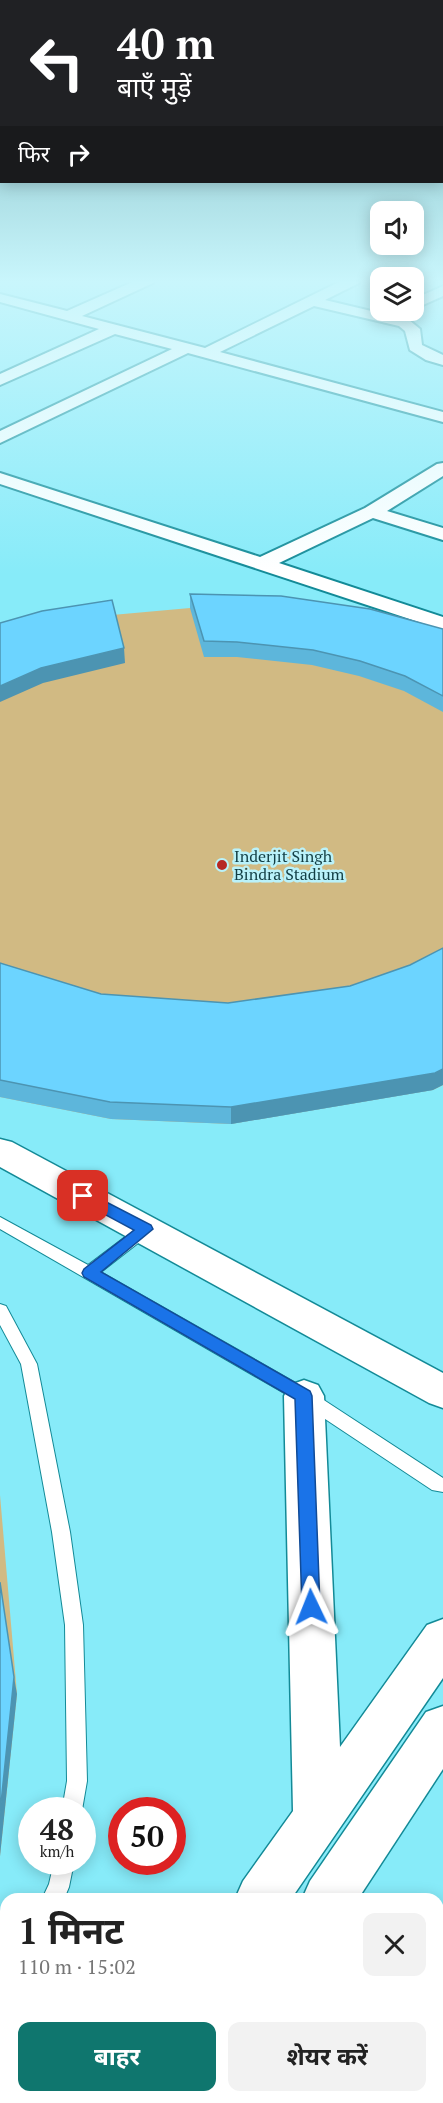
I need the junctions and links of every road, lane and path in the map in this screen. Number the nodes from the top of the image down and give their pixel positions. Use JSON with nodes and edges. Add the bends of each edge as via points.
{"nodes":[{"id":1,"x":124,"y":378,"type":"edge"},
{"id":2,"x":303,"y":378,"type":"edge"},
{"id":3,"x":443,"y":417,"type":"edge"},
{"id":4,"x":0,"y":438,"type":"edge"},
{"id":5,"x":443,"y":468,"type":"edge"},
{"id":6,"x":0,"y":478,"type":"edge"},
{"id":7,"x":372,"y":512,"type":"junction"},
{"id":8,"x":443,"y":534,"type":"edge"},
{"id":9,"x":262,"y":564,"type":"junction"},
{"id":10,"x":443,"y":624,"type":"edge"},
{"id":11,"x":0,"y":1151,"type":"edge"},
{"id":12,"x":0,"y":1222,"type":"edge"},
{"id":13,"x":146,"y":1229,"type":"junction"},
{"id":14,"x":89,"y":1273,"type":"junction"},
{"id":15,"x":0,"y":1310,"type":"edge"},
{"id":16,"x":443,"y":1392,"type":"edge"},
{"id":17,"x":304,"y":1396,"type":"junction"},
{"id":18,"x":443,"y":1485,"type":"edge"},
{"id":19,"x":443,"y":1640,"type":"edge"},
{"id":20,"x":443,"y":1728,"type":"edge"},
{"id":21,"x":74,"y":1797,"type":"edge"},
{"id":22,"x":318,"y":1818,"type":"junction"},
{"id":23,"x":61,"y":1875,"type":"edge"},
{"id":24,"x":56,"y":1893,"type":"edge"},
{"id":25,"x":265,"y":1893,"type":"edge"},
{"id":26,"x":332,"y":1893,"type":"edge"}],
"edges":[{"from":1,"to":4,"type":"street"},
{"from":2,"to":3,"type":"street"},
{"from":5,"to":7,"type":"street"},
{"from":6,"to":9,"type":"street"},
{"from":7,"to":8,"type":"street"},
{"from":7,"to":9,"type":"street"},
{"from":9,"to":10,"type":"street"},
{"from":11,"to":13,"type":"main road"},
{"from":12,"to":14,"type":"lane"},
{"from":13,"to":14,"type":"lane"},
{"from":13,"to":16,"type":"main road"},
{"from":14,"to":17,"type":"lane"},
{"from":15,"to":21,"type":"lane","via":[[29,1364],[61,1532],[74,1624]]},
{"from":17,"to":18,"type":"lane"},
{"from":17,"to":22,"type":"main road"},
{"from":19,"to":22,"type":"main road"},
{"from":20,"to":26,"type":"main road"},
{"from":22,"to":25,"type":"main road"},
{"from":23,"to":24,"type":"lane"}]}
